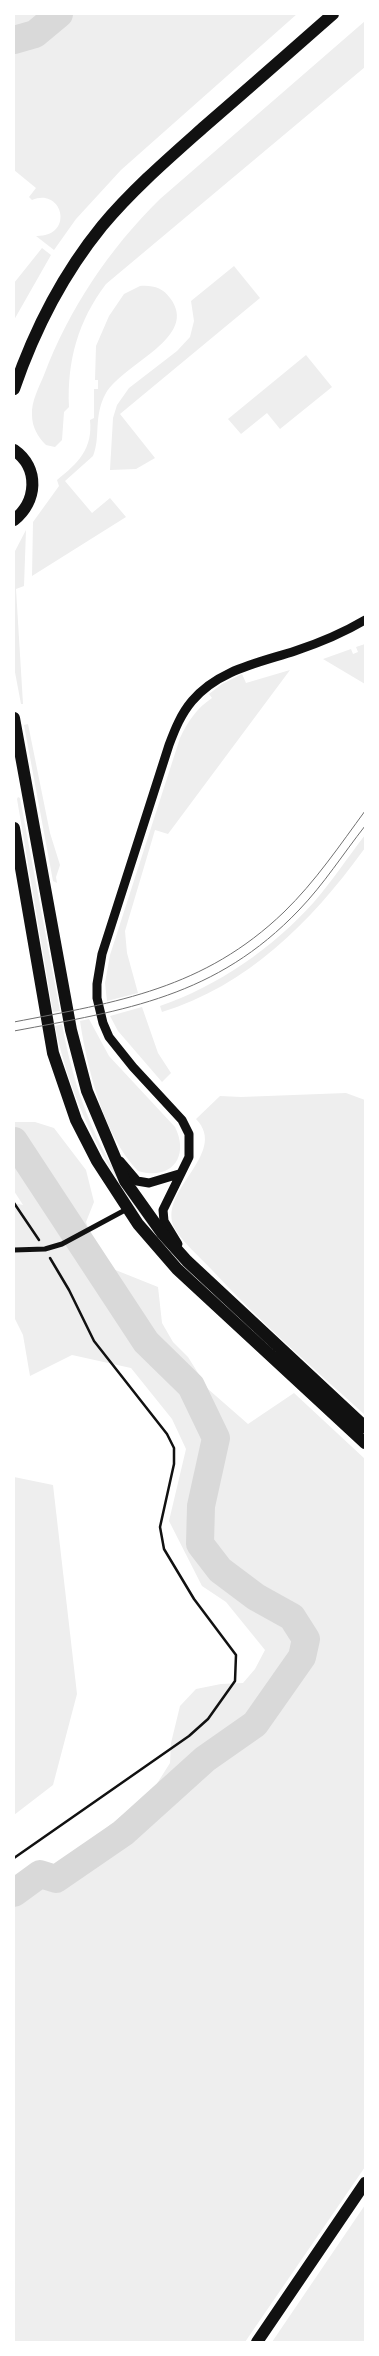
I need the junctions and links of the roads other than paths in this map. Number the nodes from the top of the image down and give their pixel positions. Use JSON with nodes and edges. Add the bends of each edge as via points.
{"nodes":[{"id":1,"x":333,"y":14,"type":"edge"},
{"id":2,"x":14,"y":389,"type":"edge"},
{"id":3,"x":14,"y":450,"type":"edge"},
{"id":4,"x":16,"y":520,"type":"edge"},
{"id":5,"x":365,"y":620,"type":"edge"},
{"id":6,"x":14,"y":718,"type":"edge"},
{"id":7,"x":14,"y":828,"type":"edge"},
{"id":8,"x":114,"y":1153,"type":"junction"},
{"id":9,"x":179,"y":1174,"type":"junction"},
{"id":10,"x":127,"y":1209,"type":"junction"},
{"id":11,"x":14,"y":1250,"type":"edge"},
{"id":12,"x":188,"y":1261,"type":"junction"},
{"id":13,"x":365,"y":1427,"type":"edge"},
{"id":14,"x":365,"y":1443,"type":"edge"},
{"id":15,"x":365,"y":2183,"type":"edge"},
{"id":16,"x":257,"y":2342,"type":"edge"}],
"edges":[{"from":1,"to":2,"type":"main road","via":[[154,171],[113,214],[89,243],[57,293],[27,353]]},
{"from":3,"to":4,"type":"main road","via":[[26,463],[32,478],[30,501]]},
{"from":5,"to":9,"type":"street","via":[[336,635],[220,678],[193,700],[169,745],[102,954],[97,998],[103,1024],[114,1044],[185,1124],[190,1152]]},
{"from":6,"to":8,"type":"main road","via":[[76,1050],[93,1108]]},
{"from":7,"to":10,"type":"main road","via":[[56,1066],[86,1141]]},
{"from":8,"to":9,"type":"street","via":[[137,1182],[149,1184]]},
{"from":8,"to":12,"type":"main road","via":[[125,1181],[142,1206]]},
{"from":9,"to":12,"type":"street","via":[[163,1215]]},
{"from":10,"to":11,"type":"street","via":[[62,1244],[45,1249]]},
{"from":10,"to":14,"type":"main road","via":[[177,1270]]},
{"from":12,"to":13,"type":"main road"},
{"from":15,"to":16,"type":"main road"}]}
